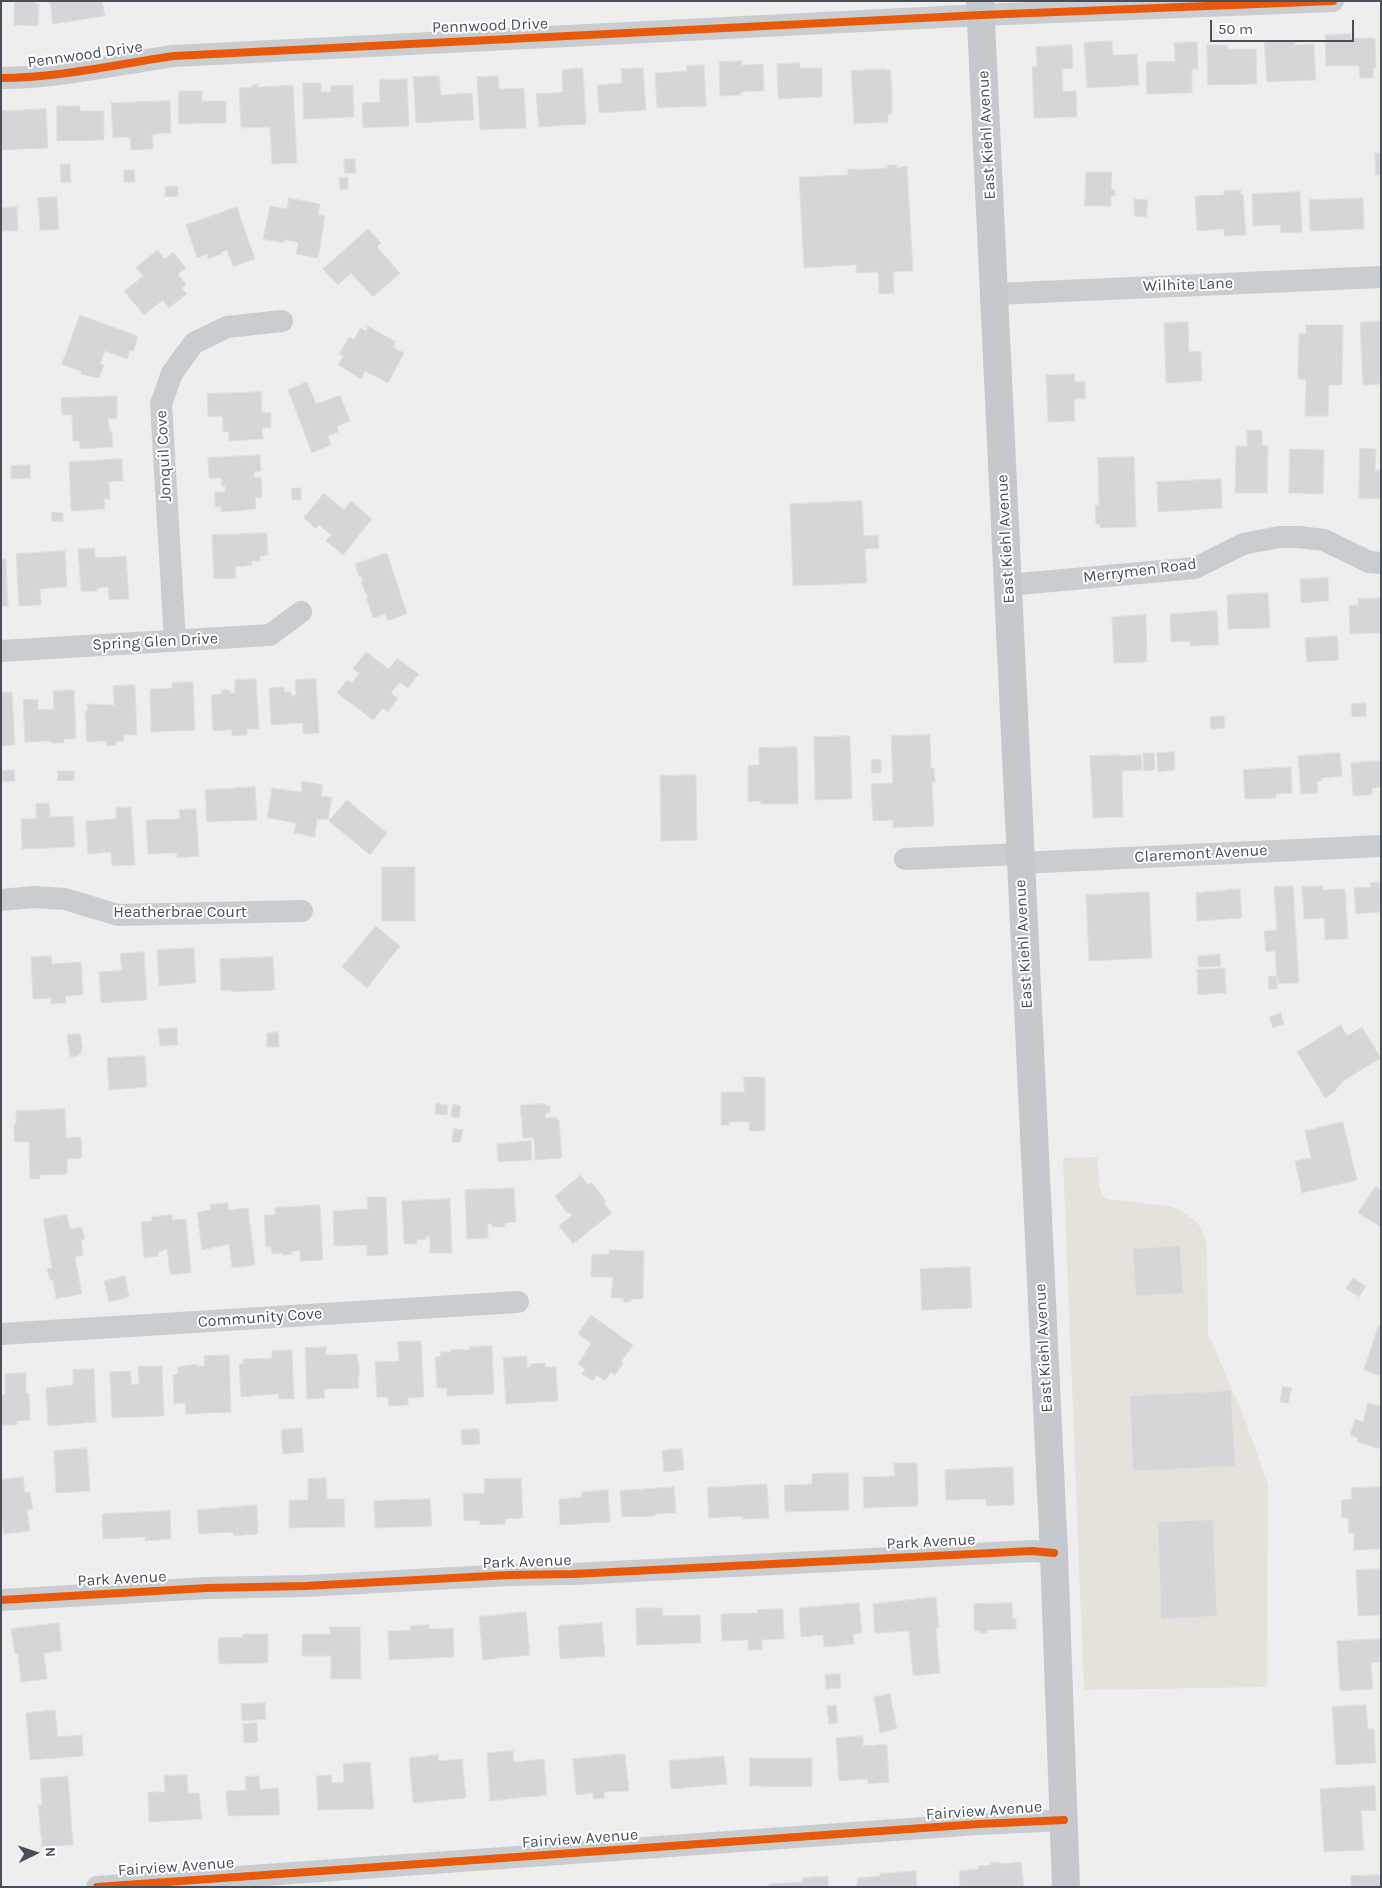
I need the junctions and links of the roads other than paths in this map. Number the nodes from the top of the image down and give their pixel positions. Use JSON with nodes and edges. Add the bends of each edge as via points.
{"nodes":[{"id":1,"x":1333,"y":1,"type":"edge"},
{"id":2,"x":980,"y":8,"type":"edge"},
{"id":3,"x":1,"y":78,"type":"edge"},
{"id":4,"x":1381,"y":277,"type":"edge"},
{"id":5,"x":995,"y":294,"type":"junction"},
{"id":6,"x":282,"y":321,"type":"dead end"},
{"id":7,"x":1381,"y":563,"type":"edge"},
{"id":8,"x":1008,"y":585,"type":"junction"},
{"id":9,"x":301,"y":612,"type":"dead end"},
{"id":10,"x":175,"y":641,"type":"junction"},
{"id":11,"x":1,"y":650,"type":"edge"},
{"id":12,"x":1381,"y":846,"type":"edge"},
{"id":13,"x":905,"y":859,"type":"dead end"},
{"id":14,"x":1020,"y":859,"type":"junction"},
{"id":15,"x":1,"y":900,"type":"edge"},
{"id":16,"x":302,"y":911,"type":"dead end"},
{"id":17,"x":518,"y":1302,"type":"dead end"},
{"id":18,"x":1,"y":1334,"type":"edge"},
{"id":19,"x":1054,"y":1553,"type":"junction"},
{"id":20,"x":1,"y":1600,"type":"edge"},
{"id":21,"x":1064,"y":1820,"type":"junction"},
{"id":22,"x":97,"y":1887,"type":"edge"},
{"id":23,"x":1066,"y":1887,"type":"edge"}],
"edges":[{"from":1,"to":2,"type":"street","name":"Pennwood Drive"},
{"from":2,"to":3,"type":"street","name":"Pennwood Drive","via":[[174,56]]},
{"from":2,"to":5,"type":"main road","name":"East Kiehl Avenue"},
{"from":4,"to":5,"type":"street","name":"Wilhite Lane"},
{"from":5,"to":8,"type":"main road","name":"East Kiehl Avenue"},
{"from":6,"to":10,"type":"street","name":"Jonquil Cove","via":[[227,327],[194,342],[172,373],[160,404]]},
{"from":7,"to":8,"type":"street","name":"Merrymen Road","via":[[1369,562],[1324,540],[1279,537],[1243,544],[1195,568]]},
{"from":8,"to":14,"type":"main road","name":"East Kiehl Avenue"},
{"from":9,"to":10,"type":"street","name":"Spring Glen Drive","via":[[270,635]]},
{"from":10,"to":11,"type":"street","name":"Spring Glen Drive"},
{"from":12,"to":14,"type":"street","name":"Claremont Avenue"},
{"from":13,"to":14,"type":"street","name":"Claremont Avenue"},
{"from":14,"to":19,"type":"main road","name":"East Kiehl Avenue"},
{"from":15,"to":16,"type":"street","name":"Heatherbrae Court","via":[[65,899],[118,915]]},
{"from":17,"to":18,"type":"street","name":"Community Cove"},
{"from":19,"to":20,"type":"street","name":"Park Avenue","via":[[1032,1551]]},
{"from":19,"to":21,"type":"main road","name":"East Kiehl Avenue"},
{"from":21,"to":22,"type":"street","name":"Fairview Avenue"},
{"from":21,"to":23,"type":"main road","name":"East Kiehl Avenue"}]}
